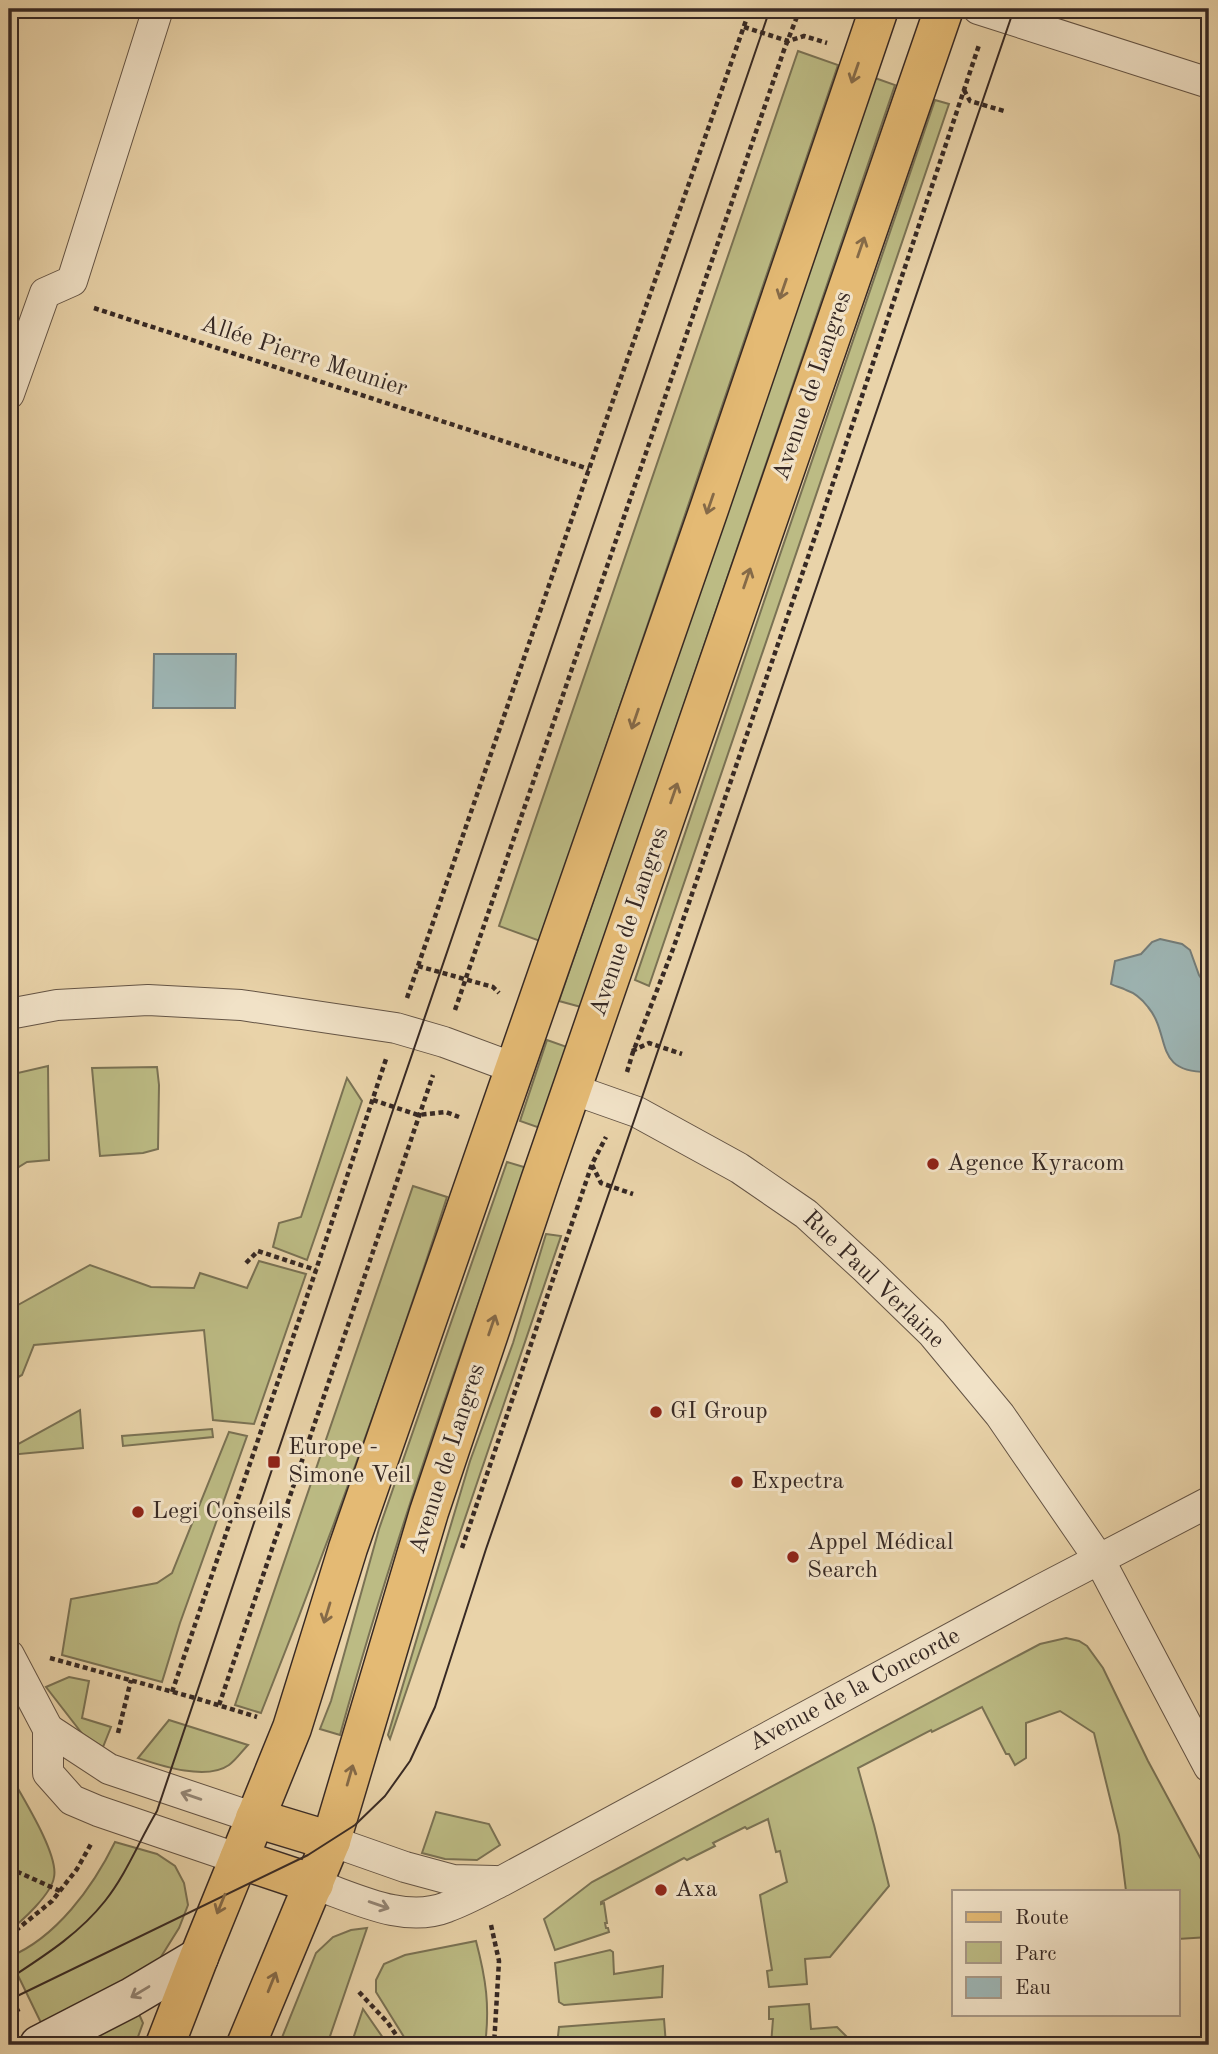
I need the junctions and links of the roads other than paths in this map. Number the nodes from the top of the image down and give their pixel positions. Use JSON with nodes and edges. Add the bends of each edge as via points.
{"nodes":[{"id":1,"x":158,"y":9,"type":"edge"},
{"id":2,"x":878,"y":9,"type":"edge"},
{"id":3,"x":944,"y":9,"type":"edge"},
{"id":4,"x":978,"y":9,"type":"edge"},
{"id":5,"x":1209,"y":83,"type":"edge"},
{"id":6,"x":9,"y":394,"type":"edge"},
{"id":7,"x":9,"y":1014,"type":"edge"},
{"id":8,"x":514,"y":1068,"type":"junction"},
{"id":9,"x":572,"y":1089,"type":"junction"},
{"id":10,"x":1209,"y":1502,"type":"edge"},
{"id":11,"x":1100,"y":1559,"type":"junction"},
{"id":12,"x":9,"y":1655,"type":"edge"},
{"id":13,"x":48,"y":1729,"type":"junction"},
{"id":14,"x":1209,"y":1767,"type":"edge"},
{"id":15,"x":256,"y":1818,"type":"junction"},
{"id":16,"x":331,"y":1841,"type":"junction"},
{"id":17,"x":239,"y":1859,"type":"junction"},
{"id":18,"x":502,"y":1881,"type":"junction"},
{"id":19,"x":314,"y":1884,"type":"junction"},
{"id":20,"x":199,"y":1957,"type":"junction"},
{"id":21,"x":39,"y":2045,"type":"edge"},
{"id":22,"x":166,"y":2045,"type":"edge"},
{"id":23,"x":246,"y":2045,"type":"edge"}],
"edges":[{"from":1,"to":6,"type":"street","via":[[72,281],[45,293]]},
{"from":2,"to":8,"type":"main road","one_way":true},
{"from":9,"to":3,"type":"main road","name":"Avenue de Langres","one_way":true},
{"from":4,"to":5,"type":"street"},
{"from":7,"to":8,"type":"street","via":[[57,1005],[148,1000],[242,1005],[396,1028]]},
{"from":8,"to":15,"type":"main road","one_way":true,"via":[[348,1548],[292,1728]]},
{"from":9,"to":11,"type":"street","name":"Rue Paul Verlaine","via":[[669,1128],[806,1214],[932,1333],[1000,1415]]},
{"from":16,"to":9,"type":"main road","name":"Avenue de Langres","one_way":true,"via":[[429,1512]]},
{"from":10,"to":11,"type":"street","name":"Avenue de la Concorde"},
{"from":11,"to":14,"type":"street","name":"Rue Paul Verlaine"},
{"from":11,"to":18,"type":"street","name":"Avenue de la Concorde"},
{"from":12,"to":13,"type":"street"},
{"from":15,"to":13,"type":"street","one_way":true,"via":[[108,1769]]},
{"from":13,"to":17,"type":"street","via":[[48,1773],[72,1800]]},
{"from":15,"to":16,"type":"main road"},
{"from":15,"to":17,"type":"main road"},
{"from":16,"to":18,"type":"street","name":"Avenue de la Concorde","via":[[453,1880]]},
{"from":16,"to":19,"type":"main road","name":"Avenue de Langres"},
{"from":17,"to":19,"type":"main road"},
{"from":17,"to":20,"type":"main road","one_way":true},
{"from":19,"to":18,"type":"street","name":"Avenue de la Concorde","one_way":true,"via":[[417,1914],[445,1908]]},
{"from":23,"to":19,"type":"main road","name":"Avenue de Langres","one_way":true},
{"from":20,"to":21,"type":"street","one_way":true},
{"from":20,"to":22,"type":"main road"}]}
